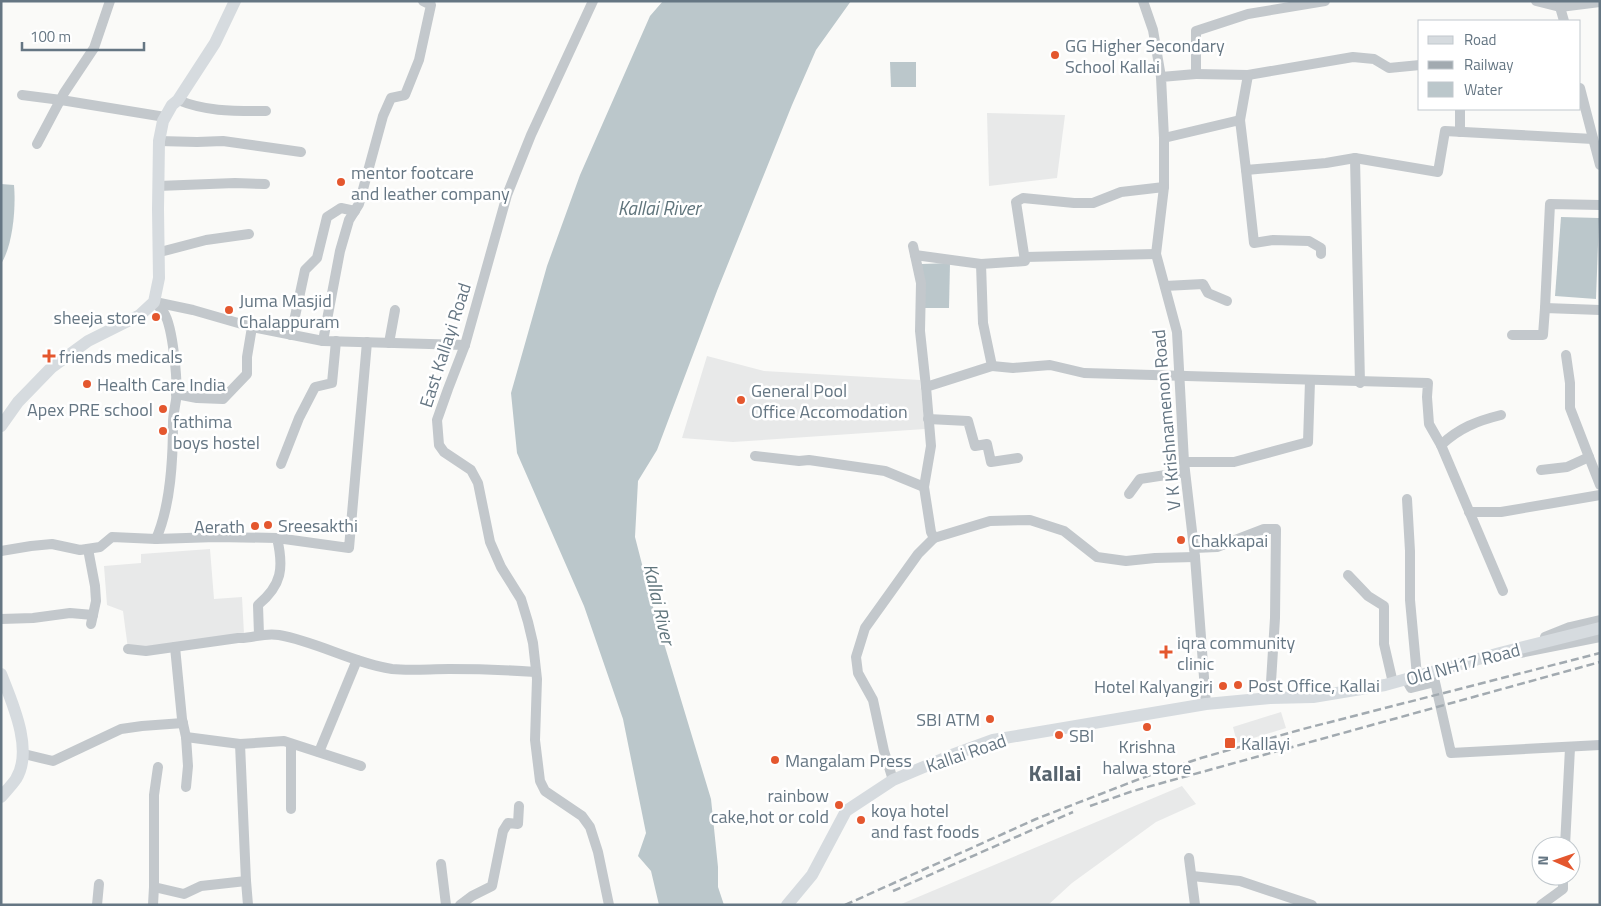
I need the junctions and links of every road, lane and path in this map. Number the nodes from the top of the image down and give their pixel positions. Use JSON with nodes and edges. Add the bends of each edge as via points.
{"nodes":[{"id":1,"x":110,"y":1,"type":"edge"},
{"id":2,"x":235,"y":1,"type":"edge"},
{"id":3,"x":423,"y":1,"type":"edge"},
{"id":4,"x":593,"y":1,"type":"edge"},
{"id":5,"x":1143,"y":1,"type":"edge"},
{"id":6,"x":1325,"y":1,"type":"edge"},
{"id":7,"x":1536,"y":1,"type":"edge"},
{"id":8,"x":1600,"y":2,"type":"edge"},
{"id":9,"x":1561,"y":4,"type":"edge"},
{"id":10,"x":1564,"y":20,"type":"edge"},
{"id":11,"x":1418,"y":65,"type":"edge"},
{"id":12,"x":1196,"y":74,"type":"junction"},
{"id":13,"x":1248,"y":75,"type":"junction"},
{"id":14,"x":1160,"y":77,"type":"junction"},
{"id":15,"x":1581,"y":92,"type":"edge"},
{"id":16,"x":22,"y":95,"type":"dead end"},
{"id":17,"x":62,"y":100,"type":"junction"},
{"id":18,"x":178,"y":100,"type":"junction"},
{"id":19,"x":1460,"y":110,"type":"edge"},
{"id":20,"x":266,"y":111,"type":"dead end"},
{"id":21,"x":166,"y":118,"type":"junction"},
{"id":22,"x":1240,"y":120,"type":"junction"},
{"id":23,"x":1460,"y":132,"type":"junction"},
{"id":24,"x":1164,"y":138,"type":"junction"},
{"id":25,"x":1593,"y":138,"type":"junction"},
{"id":26,"x":159,"y":141,"type":"junction"},
{"id":27,"x":37,"y":144,"type":"dead end"},
{"id":28,"x":300,"y":152,"type":"dead end"},
{"id":29,"x":1598,"y":154,"type":"edge"},
{"id":30,"x":1355,"y":158,"type":"junction"},
{"id":31,"x":1600,"y":165,"type":"edge"},
{"id":32,"x":1246,"y":170,"type":"junction"},
{"id":33,"x":266,"y":184,"type":"dead end"},
{"id":34,"x":158,"y":186,"type":"junction"},
{"id":35,"x":1164,"y":187,"type":"junction"},
{"id":36,"x":1600,"y":206,"type":"edge"},
{"id":37,"x":354,"y":211,"type":"junction"},
{"id":38,"x":249,"y":234,"type":"dead end"},
{"id":39,"x":160,"y":252,"type":"junction"},
{"id":40,"x":1156,"y":254,"type":"junction"},
{"id":41,"x":1321,"y":254,"type":"dead end"},
{"id":42,"x":1025,"y":256,"type":"junction"},
{"id":43,"x":981,"y":264,"type":"junction"},
{"id":44,"x":1165,"y":286,"type":"junction"},
{"id":45,"x":1227,"y":301,"type":"dead end"},
{"id":46,"x":154,"y":302,"type":"junction"},
{"id":47,"x":1545,"y":308,"type":"junction"},
{"id":48,"x":395,"y":310,"type":"dead end"},
{"id":49,"x":1600,"y":310,"type":"edge"},
{"id":50,"x":252,"y":327,"type":"junction"},
{"id":51,"x":291,"y":335,"type":"junction"},
{"id":52,"x":1512,"y":335,"type":"dead end"},
{"id":53,"x":323,"y":340,"type":"junction"},
{"id":54,"x":336,"y":341,"type":"junction"},
{"id":55,"x":367,"y":342,"type":"junction"},
{"id":56,"x":389,"y":343,"type":"junction"},
{"id":57,"x":465,"y":345,"type":"junction"},
{"id":58,"x":1566,"y":355,"type":"dead end"},
{"id":59,"x":992,"y":366,"type":"junction"},
{"id":60,"x":1179,"y":375,"type":"junction"},
{"id":61,"x":1310,"y":380,"type":"junction"},
{"id":62,"x":1360,"y":382,"type":"junction"},
{"id":63,"x":926,"y":387,"type":"junction"},
{"id":64,"x":176,"y":394,"type":"junction"},
{"id":65,"x":1501,"y":415,"type":"dead end"},
{"id":66,"x":928,"y":419,"type":"junction"},
{"id":67,"x":1,"y":426,"type":"edge"},
{"id":68,"x":1440,"y":445,"type":"junction"},
{"id":69,"x":755,"y":456,"type":"dead end"},
{"id":70,"x":1018,"y":458,"type":"dead end"},
{"id":71,"x":1589,"y":458,"type":"junction"},
{"id":72,"x":281,"y":464,"type":"dead end"},
{"id":73,"x":1184,"y":467,"type":"junction"},
{"id":74,"x":1541,"y":470,"type":"dead end"},
{"id":75,"x":1600,"y":485,"type":"edge"},
{"id":76,"x":924,"y":487,"type":"junction"},
{"id":77,"x":1129,"y":494,"type":"dead end"},
{"id":78,"x":1600,"y":495,"type":"edge"},
{"id":79,"x":1407,"y":499,"type":"dead end"},
{"id":80,"x":1469,"y":512,"type":"junction"},
{"id":81,"x":277,"y":538,"type":"junction"},
{"id":82,"x":934,"y":538,"type":"junction"},
{"id":83,"x":156,"y":539,"type":"junction"},
{"id":84,"x":88,"y":549,"type":"junction"},
{"id":85,"x":1,"y":551,"type":"edge"},
{"id":86,"x":1194,"y":553,"type":"junction"},
{"id":87,"x":1348,"y":575,"type":"dead end"},
{"id":88,"x":1503,"y":591,"type":"dead end"},
{"id":89,"x":1,"y":619,"type":"edge"},
{"id":90,"x":1600,"y":620,"type":"edge"},
{"id":91,"x":1600,"y":628,"type":"edge"},
{"id":92,"x":259,"y":634,"type":"junction"},
{"id":93,"x":1600,"y":638,"type":"edge"},
{"id":94,"x":175,"y":647,"type":"junction"},
{"id":95,"x":128,"y":649,"type":"dead end"},
{"id":96,"x":1500,"y":653,"type":"junction"},
{"id":97,"x":357,"y":660,"type":"junction"},
{"id":98,"x":536,"y":672,"type":"junction"},
{"id":99,"x":1,"y":674,"type":"edge"},
{"id":100,"x":1411,"y":677,"type":"junction"},
{"id":101,"x":1392,"y":682,"type":"junction"},
{"id":102,"x":5,"y":693,"type":"edge"},
{"id":103,"x":1270,"y":698,"type":"junction"},
{"id":104,"x":1206,"y":704,"type":"junction"},
{"id":105,"x":183,"y":723,"type":"junction"},
{"id":106,"x":186,"y":737,"type":"junction"},
{"id":107,"x":240,"y":744,"type":"junction"},
{"id":108,"x":291,"y":744,"type":"junction"},
{"id":109,"x":1600,"y":745,"type":"edge"},
{"id":110,"x":1570,"y":748,"type":"junction"},
{"id":111,"x":319,"y":752,"type":"junction"},
{"id":112,"x":24,"y":754,"type":"junction"},
{"id":113,"x":361,"y":766,"type":"dead end"},
{"id":114,"x":158,"y":767,"type":"dead end"},
{"id":115,"x":893,"y":780,"type":"junction"},
{"id":116,"x":186,"y":787,"type":"dead end"},
{"id":117,"x":1,"y":797,"type":"edge"},
{"id":118,"x":519,"y":806,"type":"dead end"},
{"id":119,"x":291,"y":809,"type":"dead end"},
{"id":120,"x":1566,"y":836,"type":"edge"},
{"id":121,"x":1190,"y":858,"type":"dead end"},
{"id":122,"x":441,"y":864,"type":"dead end"},
{"id":123,"x":1192,"y":876,"type":"junction"},
{"id":124,"x":246,"y":881,"type":"junction"},
{"id":125,"x":99,"y":884,"type":"dead end"},
{"id":126,"x":1562,"y":886,"type":"edge"},
{"id":127,"x":154,"y":887,"type":"junction"},
{"id":128,"x":96,"y":905,"type":"edge"},
{"id":129,"x":153,"y":905,"type":"edge"},
{"id":130,"x":248,"y":905,"type":"edge"},
{"id":131,"x":446,"y":905,"type":"edge"},
{"id":132,"x":460,"y":905,"type":"edge"},
{"id":133,"x":609,"y":905,"type":"edge"},
{"id":134,"x":787,"y":905,"type":"edge"},
{"id":135,"x":1195,"y":905,"type":"edge"},
{"id":136,"x":1312,"y":905,"type":"edge"},
{"id":137,"x":1541,"y":905,"type":"edge"}],
"edges":[{"from":1,"to":17,"type":"street","via":[[94,48]]},
{"from":2,"to":18,"type":"main road","via":[[216,43]]},
{"from":3,"to":37,"type":"street","via":[[432,5],[419,60],[405,95],[391,98],[383,116],[359,204]]},
{"from":4,"to":57,"type":"street","name":"East Kallayi Road","via":[[507,195]]},
{"from":5,"to":14,"type":"street","name":"V K Krishnamenon Road","via":[[1153,30]]},
{"from":6,"to":12,"type":"street","via":[[1248,14],[1196,31]]},
{"from":7,"to":9,"type":"street"},
{"from":8,"to":9,"type":"street"},
{"from":9,"to":10,"type":"street"},
{"from":11,"to":13,"type":"street","via":[[1389,68],[1374,58],[1353,57]]},
{"from":12,"to":13,"type":"street"},
{"from":12,"to":14,"type":"street"},
{"from":13,"to":22,"type":"street"},
{"from":14,"to":24,"type":"street","name":"V K Krishnamenon Road"},
{"from":15,"to":25,"type":"street"},
{"from":16,"to":17,"type":"street"},
{"from":17,"to":21,"type":"street"},
{"from":17,"to":27,"type":"street"},
{"from":18,"to":20,"type":"street","via":[[216,111]]},
{"from":18,"to":21,"type":"main road"},
{"from":19,"to":23,"type":"street"},
{"from":21,"to":26,"type":"main road"},
{"from":22,"to":24,"type":"street"},
{"from":22,"to":32,"type":"street"},
{"from":23,"to":25,"type":"street"},
{"from":23,"to":30,"type":"street","via":[[1445,131],[1438,172]]},
{"from":24,"to":35,"type":"street","name":"V K Krishnamenon Road"},
{"from":25,"to":29,"type":"street"},
{"from":26,"to":28,"type":"street","via":[[223,141]]},
{"from":26,"to":34,"type":"main road"},
{"from":29,"to":31,"type":"street"},
{"from":30,"to":32,"type":"street"},
{"from":30,"to":62,"type":"street"},
{"from":32,"to":41,"type":"street","via":[[1254,243],[1309,241],[1321,248]]},
{"from":33,"to":34,"type":"street"},
{"from":34,"to":39,"type":"main road"},
{"from":35,"to":40,"type":"street","name":"V K Krishnamenon Road"},
{"from":35,"to":42,"type":"street","via":[[1121,192],[1093,203],[1022,198],[1016,202]]},
{"from":36,"to":47,"type":"street","via":[[1550,204]]},
{"from":37,"to":51,"type":"street","via":[[341,208],[327,217],[317,258],[305,270]]},
{"from":37,"to":53,"type":"street","via":[[340,251]]},
{"from":38,"to":39,"type":"street","via":[[206,240]]},
{"from":39,"to":46,"type":"main road"},
{"from":40,"to":42,"type":"street"},
{"from":40,"to":44,"type":"street","name":"V K Krishnamenon Road"},
{"from":42,"to":43,"type":"street","via":[[1024,261]]},
{"from":43,"to":59,"type":"street","via":[[983,323]]},
{"from":43,"to":63,"type":"street","via":[[914,250],[921,283],[920,331]]},
{"from":44,"to":45,"type":"street","via":[[1203,284],[1208,293]]},
{"from":44,"to":60,"type":"street","name":"V K Krishnamenon Road","via":[[1177,332]]},
{"from":46,"to":50,"type":"street"},
{"from":46,"to":64,"type":"street","via":[[164,313],[172,338]]},
{"from":46,"to":67,"type":"main road","via":[[140,315],[88,341],[51,368],[18,402]]},
{"from":47,"to":49,"type":"street"},
{"from":47,"to":52,"type":"street","via":[[1543,335]]},
{"from":48,"to":56,"type":"street"},
{"from":50,"to":51,"type":"street"},
{"from":50,"to":64,"type":"street","via":[[247,374],[224,399]]},
{"from":51,"to":53,"type":"street"},
{"from":53,"to":54,"type":"street"},
{"from":54,"to":55,"type":"street"},
{"from":54,"to":72,"type":"street","via":[[332,383],[315,387]]},
{"from":55,"to":56,"type":"street"},
{"from":55,"to":81,"type":"street","via":[[349,548]]},
{"from":56,"to":57,"type":"street"},
{"from":57,"to":98,"type":"street","name":"East Kallayi Road","via":[[437,420],[439,445],[471,470],[478,483],[490,542],[521,599],[533,643]]},
{"from":58,"to":71,"type":"street","via":[[1570,408]]},
{"from":59,"to":60,"type":"street","via":[[1050,365],[1084,373]]},
{"from":59,"to":63,"type":"street"},
{"from":60,"to":61,"type":"street"},
{"from":60,"to":73,"type":"street","name":"V K Krishnamenon Road"},
{"from":61,"to":62,"type":"street"},
{"from":61,"to":73,"type":"street","via":[[1308,442],[1234,462]]},
{"from":62,"to":68,"type":"street","via":[[1428,383],[1429,424]]},
{"from":63,"to":66,"type":"street"},
{"from":64,"to":83,"type":"street","via":[[172,462],[164,515]]},
{"from":65,"to":68,"type":"street","via":[[1452,434]]},
{"from":66,"to":70,"type":"street","via":[[968,420],[975,446],[988,444],[991,462]]},
{"from":66,"to":76,"type":"street","via":[[931,446]]},
{"from":68,"to":80,"type":"street"},
{"from":69,"to":76,"type":"street","via":[[885,471]]},
{"from":71,"to":74,"type":"street"},
{"from":71,"to":75,"type":"street"},
{"from":73,"to":77,"type":"street","via":[[1140,479]]},
{"from":73,"to":86,"type":"street","name":"V K Krishnamenon Road"},
{"from":76,"to":82,"type":"street"},
{"from":78,"to":80,"type":"street","via":[[1501,512]]},
{"from":79,"to":100,"type":"street"},
{"from":80,"to":88,"type":"street"},
{"from":81,"to":83,"type":"street"},
{"from":81,"to":92,"type":"street","via":[[281,556],[280,576],[270,595],[258,605]]},
{"from":82,"to":86,"type":"street","via":[[990,521],[1030,520],[1064,530],[1097,557],[1126,561]]},
{"from":82,"to":115,"type":"street","via":[[908,567],[865,628],[856,657],[858,673],[873,700]]},
{"from":83,"to":84,"type":"street","via":[[112,537],[100,547]]},
{"from":84,"to":85,"type":"street","via":[[52,544]]},
{"from":84,"to":89,"type":"street","via":[[96,601],[92,619],[70,612]]},
{"from":86,"to":103,"type":"street","via":[[1264,529],[1276,529],[1276,618]]},
{"from":86,"to":104,"type":"street","name":"V K Krishnamenon Road"},
{"from":87,"to":101,"type":"street","via":[[1368,596],[1384,606],[1384,644]]},
{"from":90,"to":96,"type":"street","via":[[1570,627]]},
{"from":91,"to":96,"type":"main road","name":"Old NH17 Road"},
{"from":92,"to":94,"type":"street","via":[[249,639]]},
{"from":92,"to":97,"type":"street","via":[[278,634],[306,641]]},
{"from":93,"to":96,"type":"street","via":[[1519,654]]},
{"from":94,"to":95,"type":"street","via":[[146,651]]},
{"from":94,"to":105,"type":"street"},
{"from":96,"to":100,"type":"main road","name":"Old NH17 Road"},
{"from":97,"to":98,"type":"street","via":[[393,669]]},
{"from":97,"to":111,"type":"street"},
{"from":98,"to":133,"type":"street","name":"East Kallayi Road","via":[[535,740],[540,781],[545,791],[582,816],[590,826]]},
{"from":99,"to":102,"type":"main road"},
{"from":100,"to":101,"type":"main road","name":"Old NH17 Road"},
{"from":100,"to":110,"type":"street","via":[[1411,688],[1435,682],[1451,753]]},
{"from":101,"to":103,"type":"main road","name":"Old NH17 Road","via":[[1313,697]]},
{"from":102,"to":112,"type":"main road","via":[[17,713]]},
{"from":103,"to":104,"type":"main road","name":"Old NH17 Road"},
{"from":104,"to":115,"type":"main road","name":"Kallai Road","via":[[993,740]]},
{"from":105,"to":106,"type":"street"},
{"from":105,"to":112,"type":"street","via":[[121,730],[53,761]]},
{"from":106,"to":107,"type":"street"},
{"from":106,"to":116,"type":"street"},
{"from":107,"to":108,"type":"street","via":[[284,741]]},
{"from":107,"to":124,"type":"street"},
{"from":108,"to":111,"type":"street"},
{"from":108,"to":119,"type":"street"},
{"from":109,"to":110,"type":"street"},
{"from":110,"to":120,"type":"street"},
{"from":111,"to":113,"type":"street"},
{"from":112,"to":117,"type":"main road","via":[[17,778]]},
{"from":114,"to":127,"type":"street","via":[[154,795]]},
{"from":115,"to":134,"type":"main road","name":"Kallai Road","via":[[846,811],[812,875]]},
{"from":118,"to":132,"type":"street","via":[[518,824],[508,823],[503,831],[492,886]]},
{"from":121,"to":123,"type":"street"},
{"from":122,"to":131,"type":"street"},
{"from":123,"to":135,"type":"street"},
{"from":123,"to":136,"type":"street","via":[[1240,881]]},
{"from":124,"to":127,"type":"street","via":[[201,886],[184,894]]},
{"from":124,"to":130,"type":"street"},
{"from":125,"to":128,"type":"street"},
{"from":126,"to":137,"type":"street"},
{"from":127,"to":129,"type":"street"}]}
